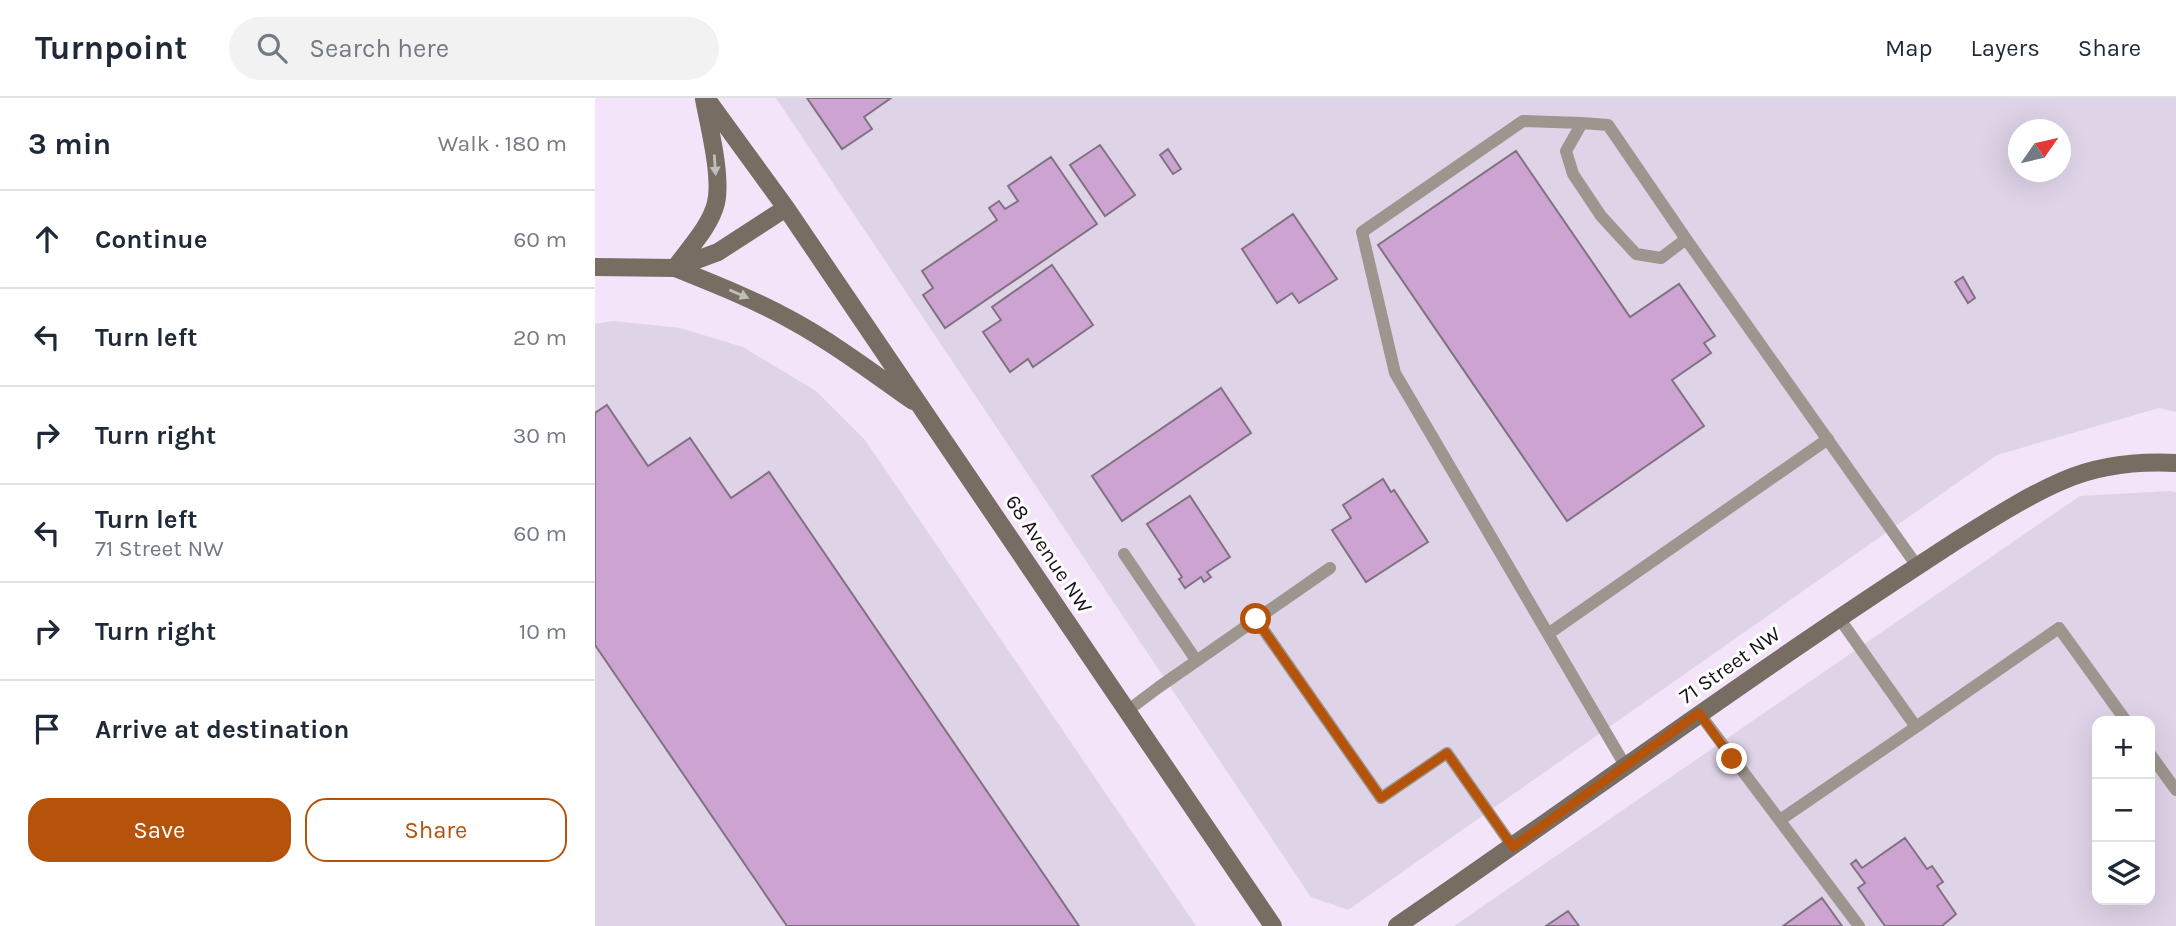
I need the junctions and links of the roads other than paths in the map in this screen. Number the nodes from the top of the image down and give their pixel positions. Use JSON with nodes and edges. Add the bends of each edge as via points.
{"nodes":[{"id":1,"x":705,"y":98,"type":"edge"},
{"id":2,"x":1582,"y":123,"type":"junction"},
{"id":3,"x":786,"y":208,"type":"junction"},
{"id":4,"x":1686,"y":239,"type":"junction"},
{"id":5,"x":595,"y":267,"type":"edge"},
{"id":6,"x":675,"y":268,"type":"junction"},
{"id":7,"x":922,"y":407,"type":"junction"},
{"id":8,"x":1828,"y":439,"type":"junction"},
{"id":9,"x":2176,"y":463,"type":"edge"},
{"id":10,"x":1124,"y":554,"type":"dead end"},
{"id":11,"x":1917,"y":566,"type":"junction"},
{"id":12,"x":1329,"y":568,"type":"dead end"},
{"id":13,"x":1839,"y":618,"type":"junction"},
{"id":14,"x":1256,"y":619,"type":"junction"},
{"id":15,"x":1548,"y":634,"type":"junction"},
{"id":16,"x":1196,"y":660,"type":"junction"},
{"id":17,"x":1128,"y":711,"type":"junction"},
{"id":18,"x":1699,"y":713,"type":"junction"},
{"id":19,"x":2122,"y":716,"type":"edge"},
{"id":20,"x":1916,"y":727,"type":"junction"},
{"id":21,"x":2155,"y":761,"type":"edge"},
{"id":22,"x":1626,"y":767,"type":"junction"},
{"id":23,"x":2176,"y":790,"type":"edge"},
{"id":24,"x":1780,"y":820,"type":"junction"},
{"id":25,"x":1513,"y":847,"type":"junction"},
{"id":26,"x":1273,"y":926,"type":"edge"},
{"id":27,"x":1397,"y":926,"type":"edge"},
{"id":28,"x":1859,"y":926,"type":"edge"}],
"edges":[{"from":1,"to":3,"type":"street","name":"68 Avenue NW"},
{"from":1,"to":6,"type":"street","one_way":true,"via":[[716,163],[716,201]]},
{"from":2,"to":4,"type":"lane","via":[[1608,125]]},
{"from":2,"to":4,"type":"lane","via":[[1566,151],[1573,174],[1601,216],[1636,254],[1661,258]]},
{"from":2,"to":15,"type":"lane","via":[[1523,121],[1362,232],[1395,373]]},
{"from":3,"to":6,"type":"street","via":[[718,253]]},
{"from":3,"to":7,"type":"street","name":"68 Avenue NW"},
{"from":4,"to":8,"type":"lane"},
{"from":5,"to":6,"type":"street"},
{"from":6,"to":7,"type":"street","one_way":true,"via":[[794,321]]},
{"from":7,"to":17,"type":"street","name":"68 Avenue NW"},
{"from":8,"to":11,"type":"lane"},
{"from":8,"to":15,"type":"lane"},
{"from":9,"to":11,"type":"street","name":"71 Street NW","via":[[2103,466],[2063,481]]},
{"from":10,"to":16,"type":"lane"},
{"from":11,"to":13,"type":"street","name":"71 Street NW"},
{"from":12,"to":14,"type":"lane"},
{"from":13,"to":18,"type":"street","name":"71 Street NW"},
{"from":13,"to":20,"type":"lane"},
{"from":14,"to":16,"type":"lane"},
{"from":14,"to":25,"type":"lane","via":[[1381,798],[1447,753]]},
{"from":15,"to":22,"type":"lane"},
{"from":16,"to":17,"type":"lane"},
{"from":17,"to":26,"type":"street","name":"68 Avenue NW"},
{"from":18,"to":22,"type":"street","name":"71 Street NW"},
{"from":18,"to":24,"type":"lane"},
{"from":19,"to":20,"type":"lane","via":[[2059,628]]},
{"from":20,"to":24,"type":"lane"},
{"from":21,"to":23,"type":"lane"},
{"from":22,"to":25,"type":"street","name":"71 Street NW"},
{"from":24,"to":28,"type":"lane"},
{"from":25,"to":27,"type":"street","name":"71 Street NW"}]}
